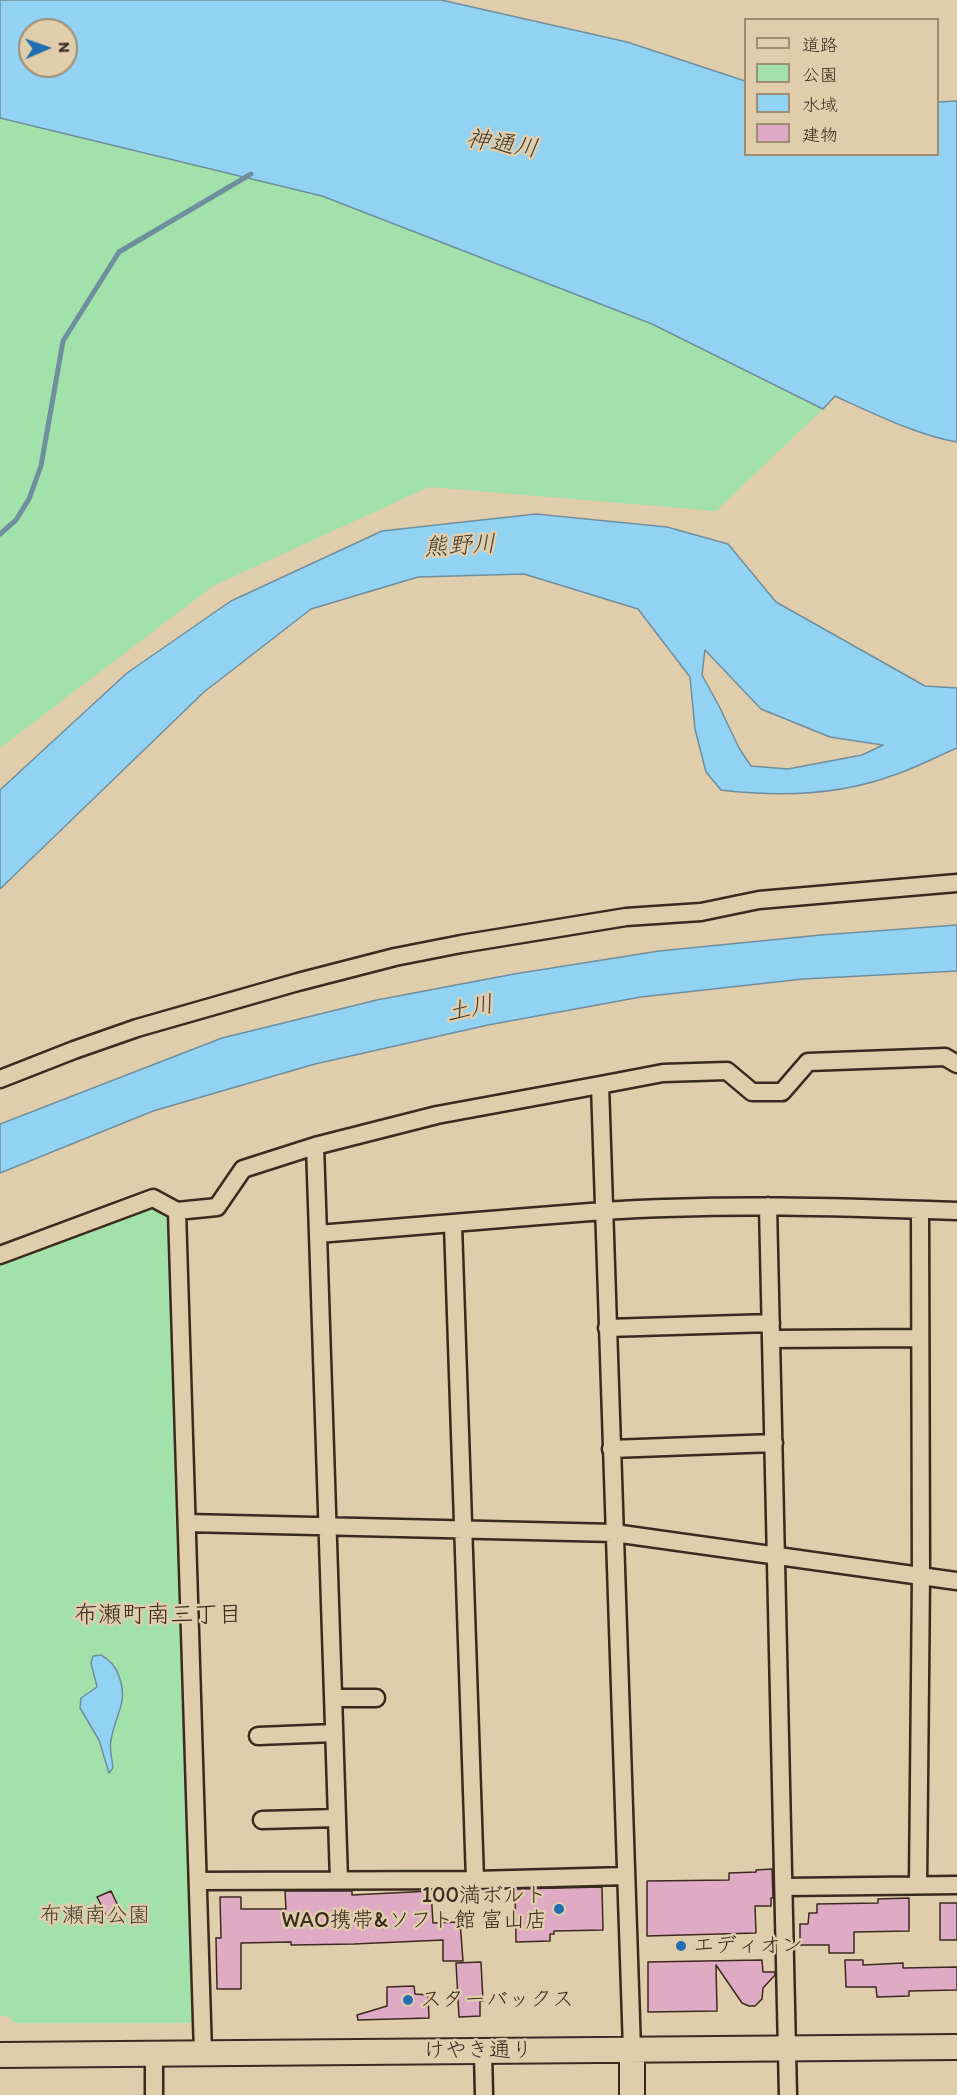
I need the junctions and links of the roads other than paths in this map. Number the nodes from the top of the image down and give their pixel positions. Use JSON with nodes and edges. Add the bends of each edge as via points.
{"nodes":[{"id":1,"x":957,"y":883,"type":"edge"},
{"id":2,"x":957,"y":1064,"type":"edge"},
{"id":3,"x":0,"y":1079,"type":"edge"},
{"id":4,"x":600,"y":1084,"type":"junction"},
{"id":5,"x":315,"y":1146,"type":"junction"},
{"id":6,"x":768,"y":1206,"type":"junction"},
{"id":7,"x":920,"y":1210,"type":"junction"},
{"id":8,"x":177,"y":1211,"type":"junction"},
{"id":9,"x":603,"y":1211,"type":"junction"},
{"id":10,"x":957,"y":1211,"type":"edge"},
{"id":11,"x":453,"y":1225,"type":"junction"},
{"id":12,"x":318,"y":1234,"type":"junction"},
{"id":13,"x":0,"y":1255,"type":"edge"},
{"id":14,"x":607,"y":1328,"type":"junction"},
{"id":15,"x":771,"y":1331,"type":"junction"},
{"id":16,"x":920,"y":1338,"type":"junction"},
{"id":17,"x":774,"y":1443,"type":"junction"},
{"id":18,"x":611,"y":1449,"type":"junction"},
{"id":19,"x":187,"y":1523,"type":"junction"},
{"id":20,"x":328,"y":1526,"type":"junction"},
{"id":21,"x":463,"y":1530,"type":"junction"},
{"id":22,"x":614,"y":1533,"type":"junction"},
{"id":23,"x":777,"y":1555,"type":"junction"},
{"id":24,"x":921,"y":1576,"type":"junction"},
{"id":25,"x":957,"y":1581,"type":"edge"},
{"id":26,"x":333,"y":1698,"type":"junction"},
{"id":27,"x":376,"y":1698,"type":"dead end"},
{"id":28,"x":334,"y":1733,"type":"junction"},
{"id":29,"x":258,"y":1736,"type":"dead end"},
{"id":30,"x":337,"y":1818,"type":"junction"},
{"id":31,"x":262,"y":1820,"type":"dead end"},
{"id":32,"x":626,"y":1876,"type":"junction"},
{"id":33,"x":339,"y":1880,"type":"junction"},
{"id":34,"x":474,"y":1880,"type":"junction"},
{"id":35,"x":198,"y":1881,"type":"junction"},
{"id":36,"x":918,"y":1885,"type":"junction"},
{"id":37,"x":957,"y":1885,"type":"edge"},
{"id":38,"x":784,"y":1887,"type":"junction"},
{"id":39,"x":957,"y":2047,"type":"edge"},
{"id":40,"x":787,"y":2048,"type":"junction"},
{"id":41,"x":632,"y":2049,"type":"junction"},
{"id":42,"x":483,"y":2051,"type":"junction"},
{"id":43,"x":203,"y":2053,"type":"junction"},
{"id":44,"x":153,"y":2054,"type":"junction"},
{"id":45,"x":0,"y":2055,"type":"edge"},
{"id":46,"x":154,"y":2095,"type":"edge"},
{"id":47,"x":484,"y":2095,"type":"edge"},
{"id":48,"x":632,"y":2095,"type":"edge"},
{"id":49,"x":788,"y":2095,"type":"edge"}],
"edges":[{"from":1,"to":3,"type":"street","via":[[759,900],[701,912],[626,917],[395,957],[137,1028]]},
{"from":2,"to":4,"type":"street","via":[[945,1057],[808,1062],[782,1092],[752,1092],[727,1071],[663,1073]]},
{"from":4,"to":5,"type":"street","via":[[437,1115]]},
{"from":4,"to":9,"type":"street"},
{"from":5,"to":8,"type":"street","via":[[243,1168],[218,1207]]},
{"from":5,"to":12,"type":"street"},
{"from":6,"to":7,"type":"street"},
{"from":6,"to":9,"type":"street"},
{"from":6,"to":15,"type":"street"},
{"from":7,"to":10,"type":"street"},
{"from":7,"to":16,"type":"street"},
{"from":8,"to":13,"type":"street","via":[[153,1198],[39,1245]]},
{"from":8,"to":19,"type":"street"},
{"from":9,"to":11,"type":"street"},
{"from":9,"to":14,"type":"street"},
{"from":11,"to":12,"type":"street"},
{"from":11,"to":21,"type":"street"},
{"from":12,"to":20,"type":"street"},
{"from":14,"to":15,"type":"street"},
{"from":14,"to":18,"type":"street"},
{"from":15,"to":16,"type":"street"},
{"from":15,"to":17,"type":"street"},
{"from":16,"to":24,"type":"street"},
{"from":17,"to":18,"type":"street"},
{"from":17,"to":23,"type":"street"},
{"from":18,"to":22,"type":"street"},
{"from":19,"to":20,"type":"street"},
{"from":19,"to":35,"type":"street"},
{"from":20,"to":21,"type":"street"},
{"from":20,"to":26,"type":"street"},
{"from":21,"to":22,"type":"street"},
{"from":21,"to":34,"type":"street"},
{"from":22,"to":23,"type":"street"},
{"from":22,"to":32,"type":"street"},
{"from":23,"to":24,"type":"street"},
{"from":23,"to":38,"type":"street"},
{"from":24,"to":25,"type":"street"},
{"from":24,"to":36,"type":"street"},
{"from":26,"to":27,"type":"street"},
{"from":26,"to":28,"type":"street"},
{"from":28,"to":29,"type":"street"},
{"from":28,"to":30,"type":"street"},
{"from":30,"to":31,"type":"street"},
{"from":30,"to":33,"type":"street"},
{"from":32,"to":34,"type":"street"},
{"from":32,"to":41,"type":"street"},
{"from":33,"to":34,"type":"street"},
{"from":33,"to":35,"type":"street"},
{"from":35,"to":43,"type":"street"},
{"from":36,"to":37,"type":"street"},
{"from":36,"to":38,"type":"street"},
{"from":38,"to":40,"type":"street"},
{"from":39,"to":40,"type":"street","name":"けやき通り"},
{"from":40,"to":41,"type":"street","name":"けやき通り"},
{"from":40,"to":49,"type":"street"},
{"from":41,"to":42,"type":"street","name":"けやき通り"},
{"from":41,"to":48,"type":"street"},
{"from":42,"to":43,"type":"street","name":"けやき通り"},
{"from":42,"to":47,"type":"street"},
{"from":43,"to":44,"type":"street","name":"けやき通り"},
{"from":44,"to":45,"type":"street","name":"けやき通り"},
{"from":44,"to":46,"type":"street"}]}
